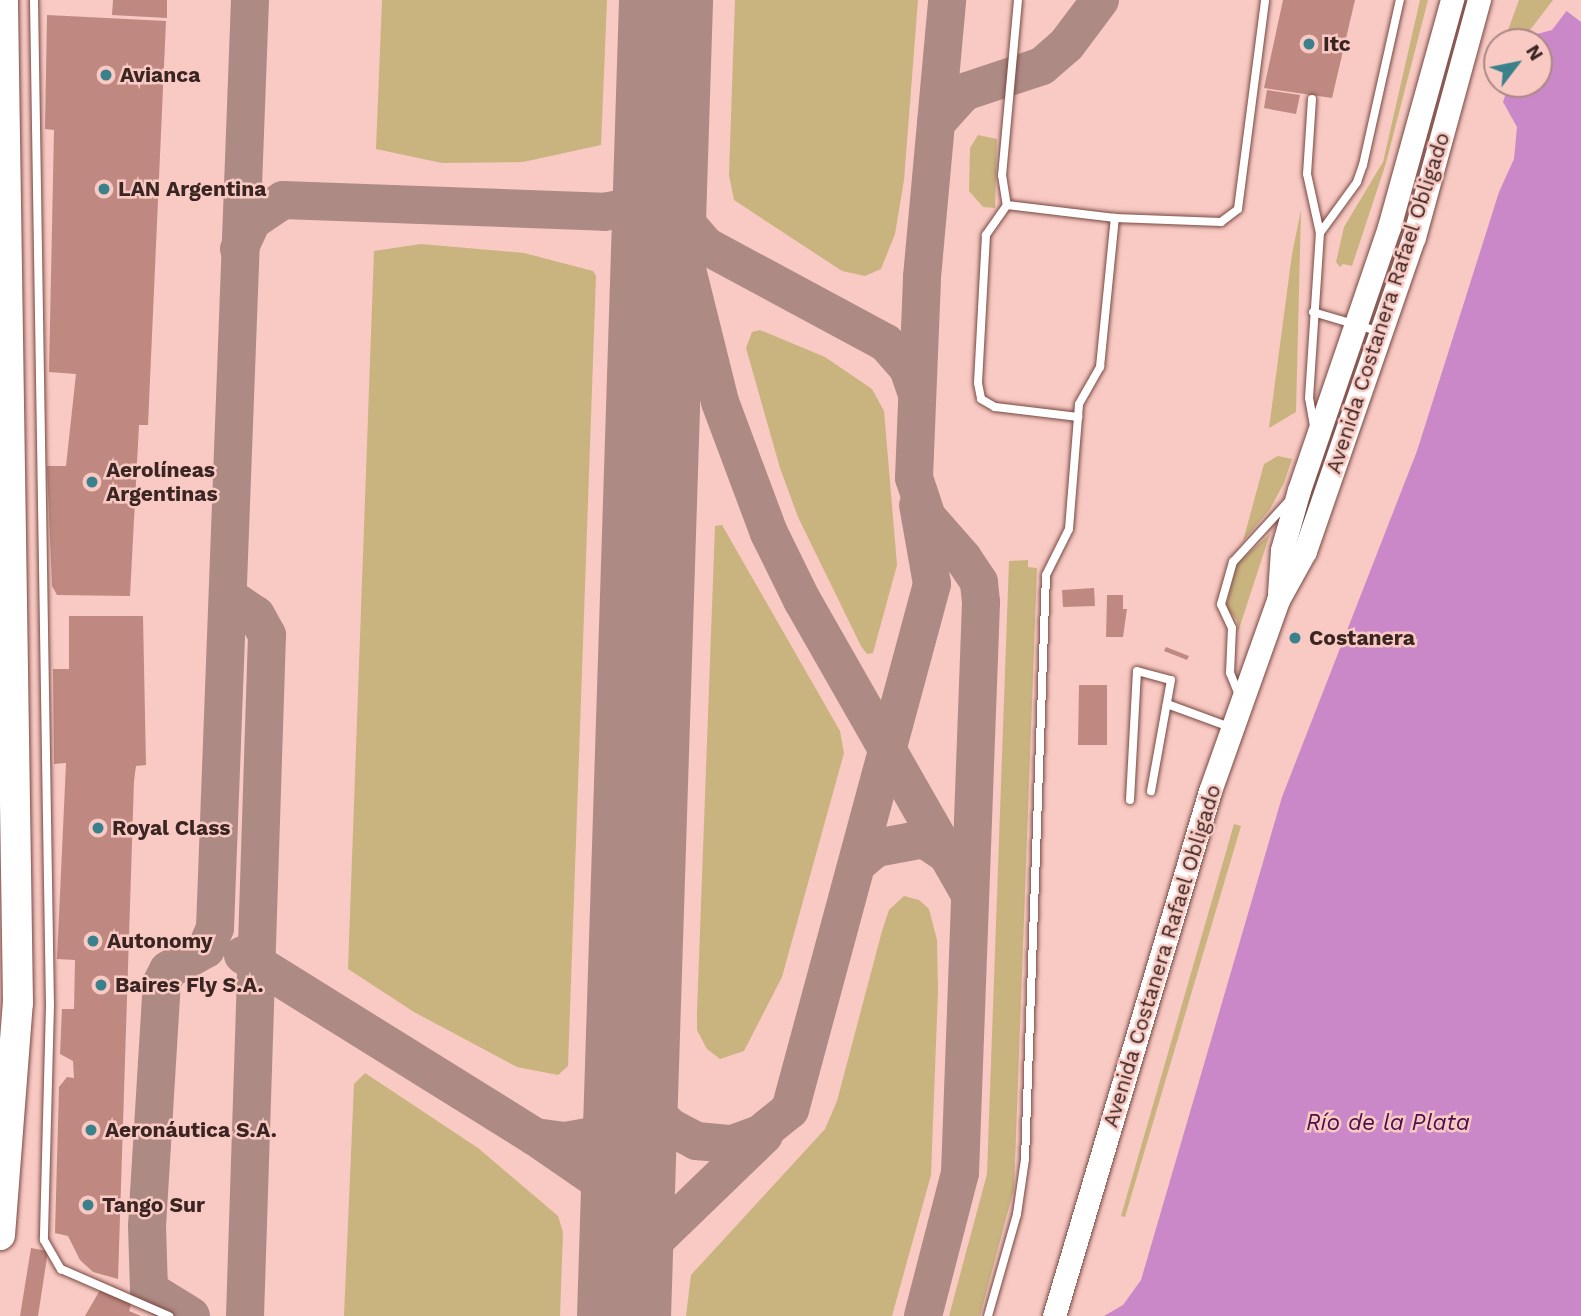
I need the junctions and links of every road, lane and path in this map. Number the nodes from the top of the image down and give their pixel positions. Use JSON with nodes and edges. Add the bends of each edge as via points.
{"nodes":[{"id":1,"x":3,"y":0,"type":"edge"},
{"id":2,"x":34,"y":0,"type":"edge"},
{"id":3,"x":1018,"y":0,"type":"edge"},
{"id":4,"x":1265,"y":0,"type":"edge"},
{"id":5,"x":1400,"y":0,"type":"edge"},
{"id":6,"x":1452,"y":0,"type":"edge"},
{"id":7,"x":1479,"y":0,"type":"edge"},
{"id":8,"x":1492,"y":0,"type":"edge"},
{"id":9,"x":1472,"y":33,"type":"junction"},
{"id":10,"x":1312,"y":99,"type":"dead end"},
{"id":11,"x":1007,"y":205,"type":"junction"},
{"id":12,"x":1115,"y":218,"type":"junction"},
{"id":13,"x":1320,"y":233,"type":"junction"},
{"id":14,"x":1313,"y":312,"type":"junction"},
{"id":15,"x":1355,"y":324,"type":"junction"},
{"id":16,"x":1382,"y":332,"type":"junction"},
{"id":17,"x":1078,"y":417,"type":"junction"},
{"id":18,"x":1316,"y":436,"type":"junction"},
{"id":19,"x":1299,"y":490,"type":"junction"},
{"id":20,"x":1278,"y":600,"type":"junction"},
{"id":21,"x":1242,"y":701,"type":"junction"},
{"id":22,"x":1167,"y":704,"type":"junction"},
{"id":23,"x":1233,"y":728,"type":"junction"},
{"id":24,"x":1151,"y":791,"type":"dead end"},
{"id":25,"x":1130,"y":800,"type":"dead end"},
{"id":26,"x":0,"y":1235,"type":"edge"},
{"id":27,"x":169,"y":1316,"type":"edge"},
{"id":28,"x":988,"y":1316,"type":"edge"},
{"id":29,"x":1054,"y":1316,"type":"edge"}],
"edges":[{"from":1,"to":26,"type":"highway","via":[[18,1003]]},
{"from":2,"to":27,"type":"lane","via":[[50,1005],[44,1240],[61,1269]]},
{"from":3,"to":11,"type":"lane","via":[[1002,175]]},
{"from":4,"to":12,"type":"lane","via":[[1234,215],[1222,222]]},
{"from":5,"to":13,"type":"lane","via":[[1363,165],[1357,182]]},
{"from":6,"to":15,"type":"main road","name":"Avenida Costanera Rafael Obligado","via":[[1411,154]]},
{"from":7,"to":9,"type":"main road","name":"Avenida Costanera Rafael Obligado"},
{"from":8,"to":9,"type":"main road"},
{"from":9,"to":16,"type":"main road","name":"Avenida Costanera Rafael Obligado","via":[[1430,187]]},
{"from":10,"to":13,"type":"lane","via":[[1307,174]]},
{"from":11,"to":12,"type":"lane"},
{"from":11,"to":17,"type":"lane","via":[[986,235],[978,369],[981,399],[995,407]]},
{"from":12,"to":17,"type":"lane","via":[[1100,367],[1079,404]]},
{"from":13,"to":14,"type":"lane"},
{"from":14,"to":15,"type":"lane"},
{"from":14,"to":18,"type":"lane","via":[[1309,398]]},
{"from":15,"to":16,"type":"lane"},
{"from":15,"to":18,"type":"main road","name":"Avenida Costanera Rafael Obligado"},
{"from":16,"to":20,"type":"main road","name":"Avenida Costanera Rafael Obligado","via":[[1305,551]]},
{"from":17,"to":28,"type":"lane","via":[[1069,529],[1046,575],[1022,1188]]},
{"from":18,"to":19,"type":"main road","name":"Avenida Costanera Rafael Obligado"},
{"from":19,"to":20,"type":"main road","name":"Avenida Costanera Rafael Obligado","via":[[1282,550]]},
{"from":19,"to":21,"type":"lane","via":[[1231,566],[1221,609],[1232,628],[1230,673]]},
{"from":20,"to":21,"type":"main road","name":"Avenida Costanera Rafael Obligado"},
{"from":21,"to":23,"type":"main road","name":"Avenida Costanera Rafael Obligado"},
{"from":22,"to":23,"type":"lane"},
{"from":22,"to":24,"type":"lane"},
{"from":22,"to":25,"type":"lane","via":[[1171,680],[1137,671]]},
{"from":23,"to":29,"type":"main road","name":"Avenida Costanera Rafael Obligado"}]}
